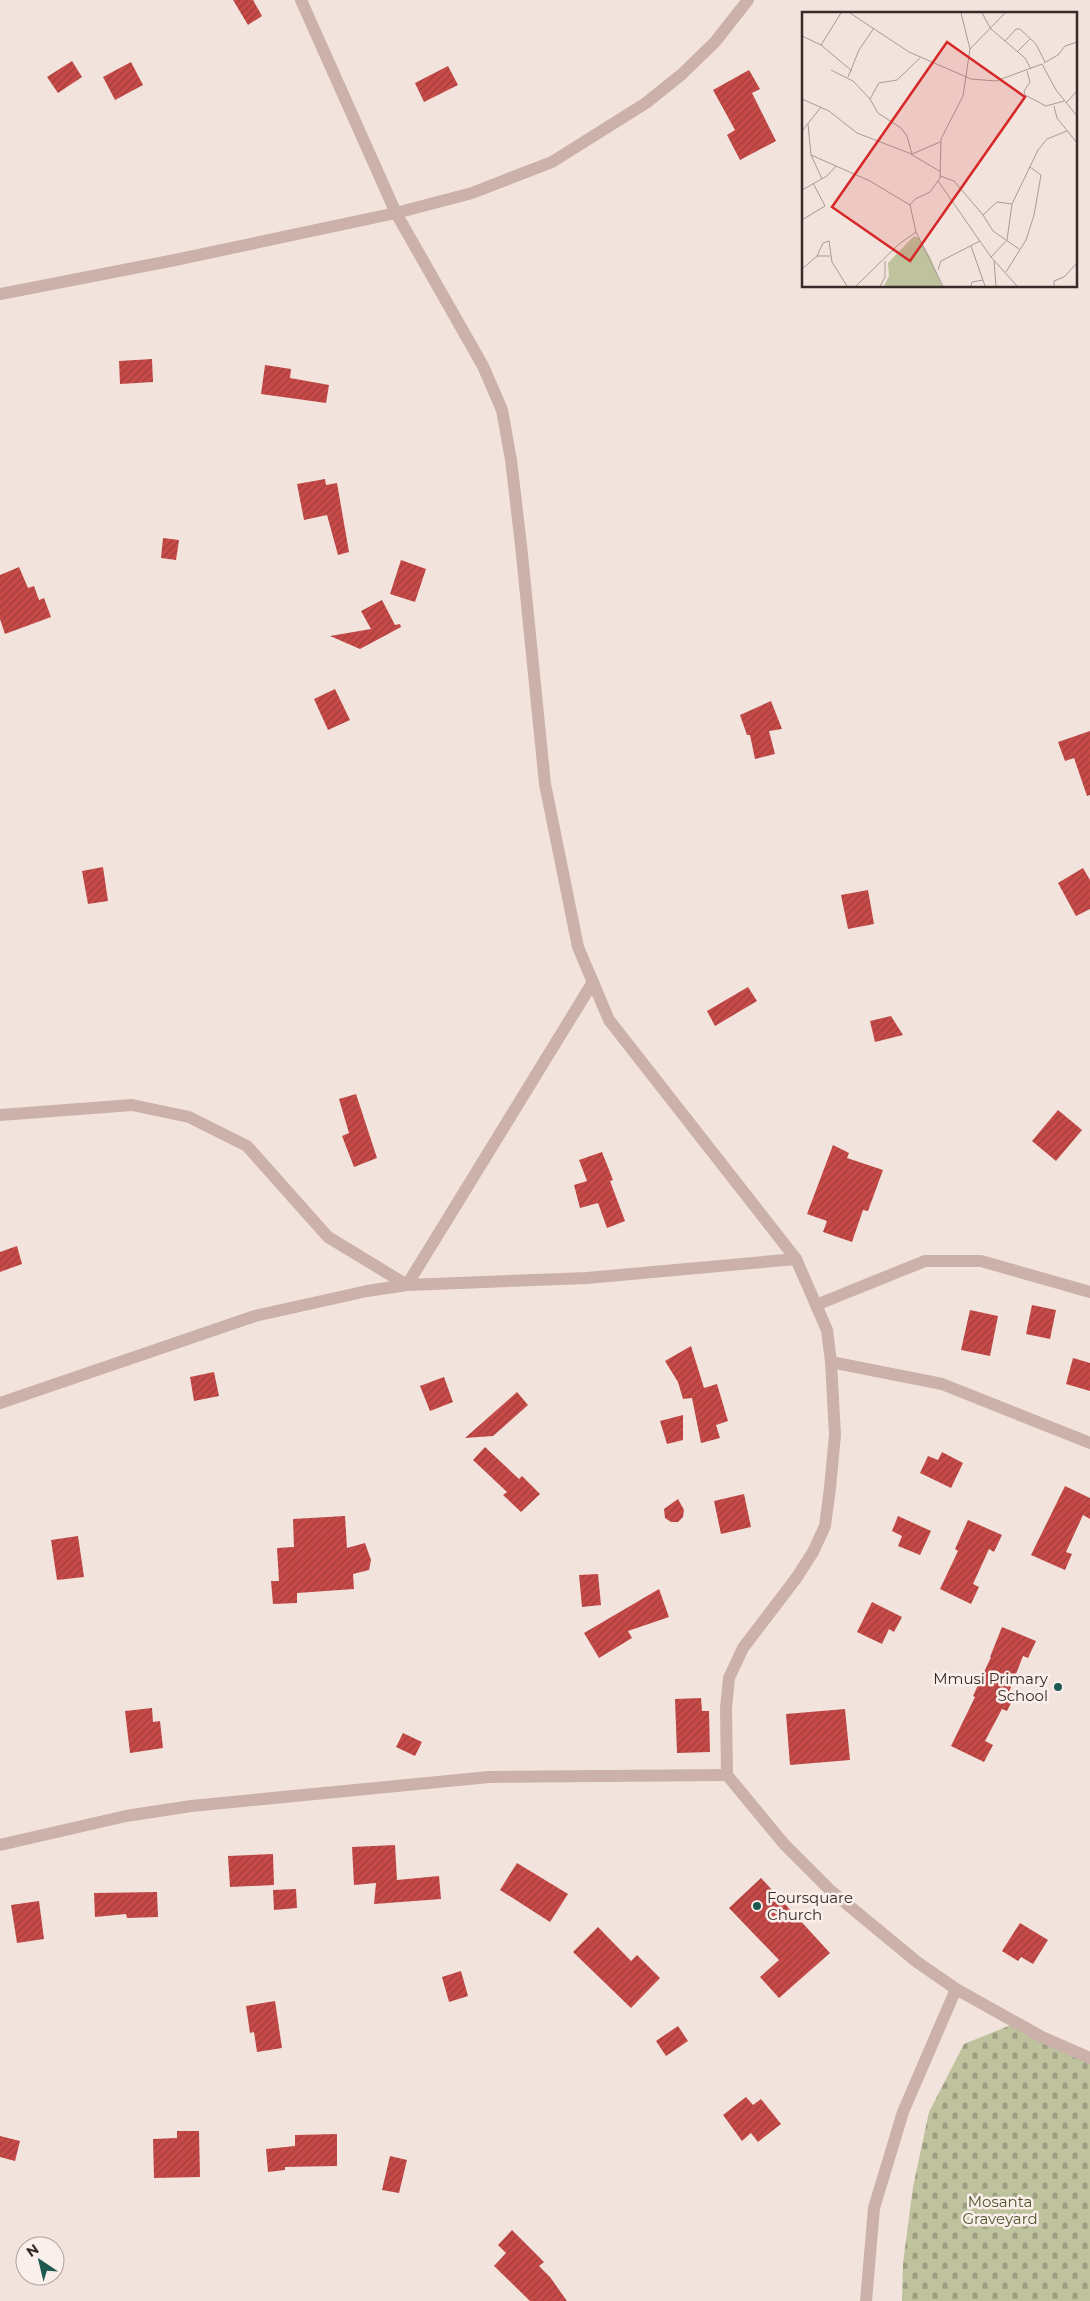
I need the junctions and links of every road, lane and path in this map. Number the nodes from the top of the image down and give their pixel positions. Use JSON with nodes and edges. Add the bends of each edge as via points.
{"nodes":[{"id":1,"x":301,"y":0,"type":"edge"},
{"id":2,"x":748,"y":0,"type":"edge"},
{"id":3,"x":396,"y":213,"type":"junction"},
{"id":4,"x":0,"y":294,"type":"edge"},
{"id":5,"x":593,"y":982,"type":"junction"},
{"id":6,"x":0,"y":1115,"type":"edge"},
{"id":7,"x":796,"y":1259,"type":"junction"},
{"id":8,"x":407,"y":1285,"type":"junction"},
{"id":9,"x":1090,"y":1292,"type":"edge"},
{"id":10,"x":816,"y":1305,"type":"junction"},
{"id":11,"x":831,"y":1362,"type":"junction"},
{"id":12,"x":0,"y":1403,"type":"edge"},
{"id":13,"x":1090,"y":1443,"type":"edge"},
{"id":14,"x":727,"y":1775,"type":"junction"},
{"id":15,"x":0,"y":1845,"type":"edge"},
{"id":16,"x":956,"y":1989,"type":"junction"},
{"id":17,"x":1090,"y":2058,"type":"edge"},
{"id":18,"x":866,"y":2301,"type":"edge"}],
"edges":[{"from":1,"to":3,"type":"street"},
{"from":2,"to":3,"type":"street","via":[[715,42],[682,74],[646,103],[552,162],[472,193]]},
{"from":3,"to":4,"type":"street"},
{"from":3,"to":5,"type":"street","via":[[483,366],[502,410],[521,545],[545,784],[578,948]]},
{"from":5,"to":7,"type":"street","via":[[609,1020]]},
{"from":5,"to":8,"type":"street"},
{"from":6,"to":8,"type":"street","via":[[132,1105],[189,1117],[247,1146],[328,1237]]},
{"from":7,"to":8,"type":"street","via":[[586,1278]]},
{"from":7,"to":10,"type":"street"},
{"from":8,"to":12,"type":"street","via":[[255,1316]]},
{"from":9,"to":10,"type":"street","via":[[982,1261],[925,1261]]},
{"from":10,"to":11,"type":"street","via":[[826,1330]]},
{"from":11,"to":13,"type":"street","via":[[942,1384]]},
{"from":11,"to":14,"type":"street","via":[[835,1435],[824,1526],[813,1552],[743,1648],[729,1678]]},
{"from":14,"to":15,"type":"street","via":[[489,1777],[221,1803],[126,1816]]},
{"from":14,"to":16,"type":"street","via":[[784,1844],[830,1891],[917,1962]]},
{"from":16,"to":17,"type":"street","via":[[1042,2037]]},
{"from":16,"to":18,"type":"street","via":[[903,2112],[874,2208]]}]}
